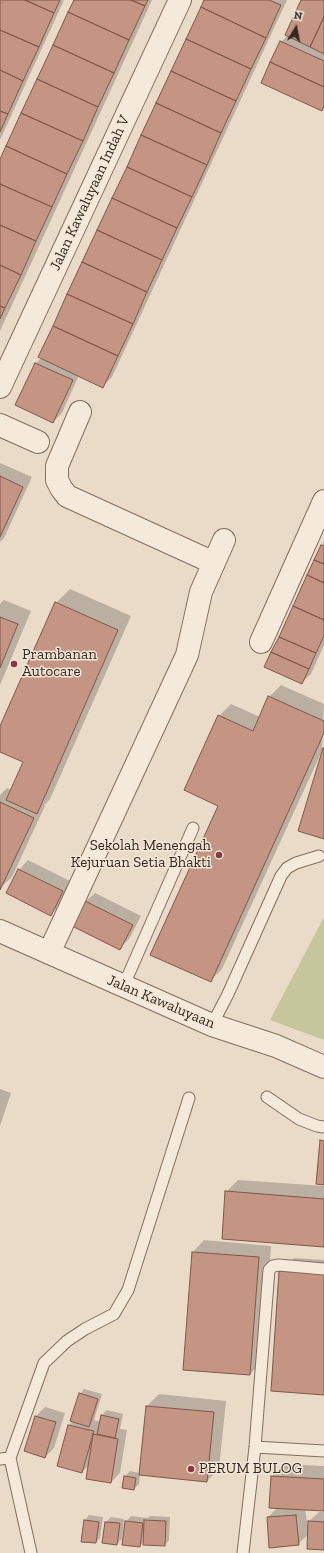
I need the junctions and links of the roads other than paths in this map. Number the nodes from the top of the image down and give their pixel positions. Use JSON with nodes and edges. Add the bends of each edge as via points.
{"nodes":[{"id":1,"x":180,"y":0,"type":"edge"},
{"id":2,"x":0,"y":387,"type":"edge"},
{"id":3,"x":80,"y":412,"type":"dead end"},
{"id":4,"x":0,"y":425,"type":"edge"},
{"id":5,"x":38,"y":442,"type":"dead end"},
{"id":6,"x":324,"y":501,"type":"edge"},
{"id":7,"x":224,"y":540,"type":"dead end"},
{"id":8,"x":214,"y":563,"type":"junction"},
{"id":9,"x":261,"y":642,"type":"dead end"},
{"id":10,"x":193,"y":828,"type":"dead end"},
{"id":11,"x":319,"y":856,"type":"dead end"},
{"id":12,"x":0,"y":931,"type":"edge"},
{"id":13,"x":49,"y":953,"type":"junction"},
{"id":14,"x":123,"y":987,"type":"junction"},
{"id":15,"x":212,"y":1025,"type":"junction"},
{"id":16,"x":324,"y":1067,"type":"edge"},
{"id":17,"x":267,"y":1097,"type":"dead end"},
{"id":18,"x":189,"y":1098,"type":"dead end"},
{"id":19,"x":324,"y":1127,"type":"edge"},
{"id":20,"x":324,"y":1269,"type":"edge"},
{"id":21,"x":255,"y":1447,"type":"junction"},
{"id":22,"x":324,"y":1452,"type":"edge"},
{"id":23,"x":5,"y":1458,"type":"edge"},
{"id":24,"x":30,"y":1553,"type":"edge"},
{"id":25,"x":243,"y":1553,"type":"edge"}],
"edges":[{"from":1,"to":2,"type":"street","name":"Jalan Kawaluyaan Indah V"},
{"from":3,"to":8,"type":"street","via":[[57,466],[57,480],[67,496]]},
{"from":4,"to":5,"type":"street"},
{"from":6,"to":9,"type":"street"},
{"from":7,"to":8,"type":"street"},
{"from":8,"to":13,"type":"street","via":[[201,592],[187,655]]},
{"from":10,"to":14,"type":"lane"},
{"from":11,"to":15,"type":"lane","via":[[296,863],[280,876]]},
{"from":12,"to":13,"type":"street","name":"Jalan Kawaluyaan"},
{"from":13,"to":14,"type":"street","name":"Jalan Kawaluyaan"},
{"from":14,"to":15,"type":"street","name":"Jalan Kawaluyaan"},
{"from":15,"to":16,"type":"street","name":"Jalan Kawaluyaan","via":[[276,1046]]},
{"from":17,"to":19,"type":"lane","via":[[299,1119]]},
{"from":18,"to":23,"type":"lane","via":[[128,1290],[114,1314],[67,1340],[44,1363]]},
{"from":20,"to":21,"type":"lane","via":[[279,1265],[269,1270]]},
{"from":21,"to":22,"type":"lane"},
{"from":21,"to":25,"type":"lane"},
{"from":23,"to":24,"type":"lane"}]}
